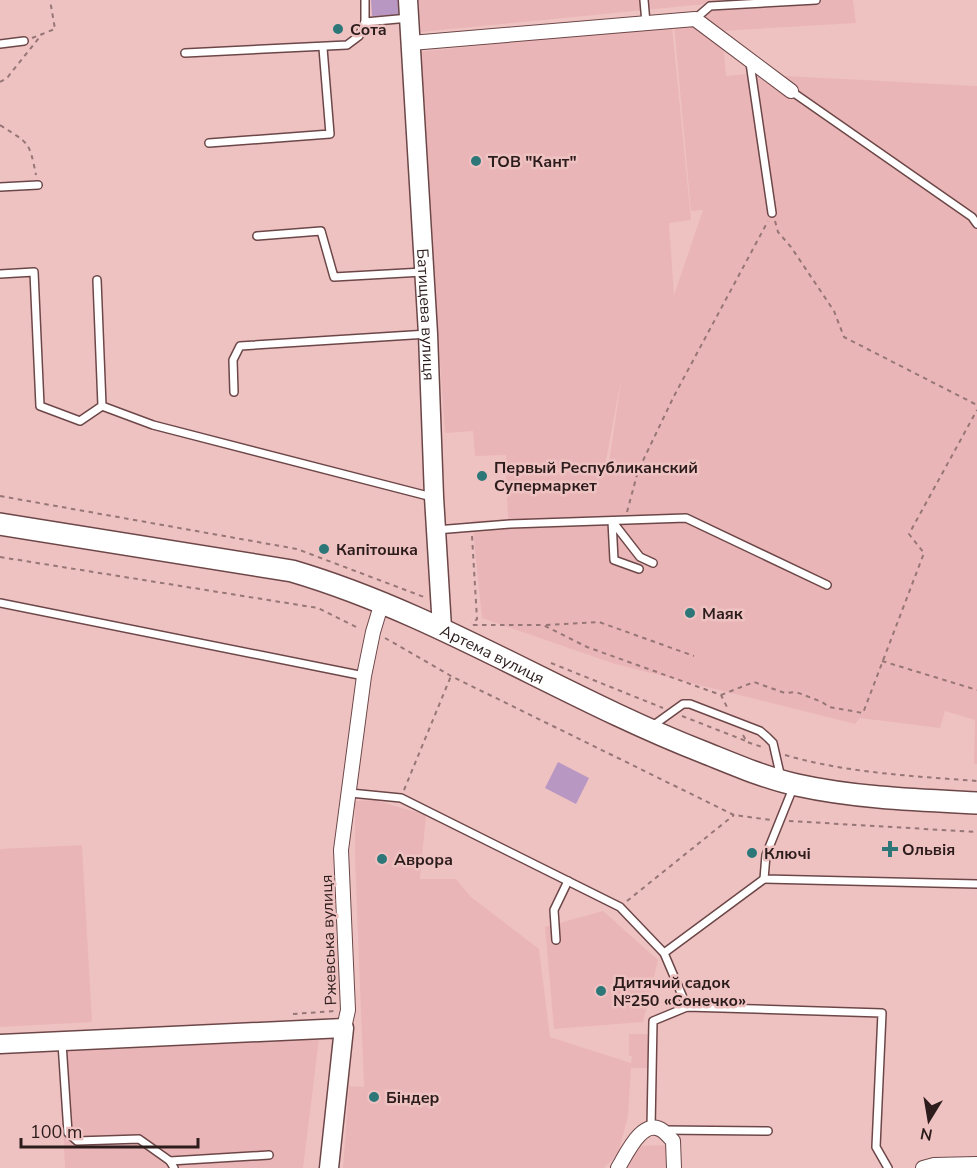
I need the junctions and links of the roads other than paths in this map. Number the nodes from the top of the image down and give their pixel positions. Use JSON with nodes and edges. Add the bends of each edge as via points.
{"nodes":[{"id":1,"x":365,"y":0,"type":"edge"},
{"id":2,"x":644,"y":0,"type":"edge"},
{"id":3,"x":816,"y":0,"type":"edge"},
{"id":4,"x":783,"y":1,"type":"edge"},
{"id":5,"x":408,"y":9,"type":"edge"},
{"id":6,"x":695,"y":19,"type":"junction"},
{"id":7,"x":365,"y":22,"type":"junction"},
{"id":8,"x":646,"y":23,"type":"junction"},
{"id":9,"x":24,"y":41,"type":"road end"},
{"id":10,"x":411,"y":43,"type":"junction"},
{"id":11,"x":0,"y":44,"type":"edge"},
{"id":12,"x":323,"y":48,"type":"junction"},
{"id":13,"x":185,"y":53,"type":"dead end"},
{"id":14,"x":749,"y":60,"type":"junction"},
{"id":15,"x":791,"y":91,"type":"joint"},
{"id":16,"x":209,"y":143,"type":"dead end"},
{"id":17,"x":38,"y":185,"type":"road end"},
{"id":18,"x":0,"y":187,"type":"edge"},
{"id":19,"x":772,"y":213,"type":"road end"},
{"id":20,"x":977,"y":224,"type":"edge"},
{"id":21,"x":257,"y":236,"type":"dead end"},
{"id":22,"x":423,"y":272,"type":"junction"},
{"id":23,"x":0,"y":274,"type":"edge"},
{"id":24,"x":97,"y":280,"type":"dead end"},
{"id":25,"x":428,"y":334,"type":"junction"},
{"id":26,"x":234,"y":392,"type":"dead end"},
{"id":27,"x":102,"y":406,"type":"junction"},
{"id":28,"x":434,"y":497,"type":"junction"},
{"id":29,"x":612,"y":521,"type":"junction"},
{"id":30,"x":0,"y":524,"type":"edge"},
{"id":31,"x":436,"y":530,"type":"junction"},
{"id":32,"x":653,"y":564,"type":"dead end"},
{"id":33,"x":639,"y":569,"type":"dead end"},
{"id":34,"x":827,"y":585,"type":"dead end"},
{"id":35,"x":382,"y":602,"type":"junction"},
{"id":36,"x":0,"y":603,"type":"edge"},
{"id":37,"x":442,"y":619,"type":"junction"},
{"id":38,"x":364,"y":676,"type":"junction"},
{"id":39,"x":648,"y":729,"type":"junction"},
{"id":40,"x":788,"y":782,"type":"junction"},
{"id":41,"x":350,"y":793,"type":"junction"},
{"id":42,"x":977,"y":803,"type":"edge"},
{"id":43,"x":764,"y":879,"type":"junction"},
{"id":44,"x":568,"y":881,"type":"junction"},
{"id":45,"x":977,"y":884,"type":"edge"},
{"id":46,"x":556,"y":940,"type":"dead end"},
{"id":47,"x":664,"y":953,"type":"junction"},
{"id":48,"x":687,"y":1007,"type":"junction"},
{"id":49,"x":344,"y":1028,"type":"junction"},
{"id":50,"x":62,"y":1041,"type":"junction"},
{"id":51,"x":0,"y":1044,"type":"edge"},
{"id":52,"x":656,"y":1129,"type":"junction"},
{"id":53,"x":768,"y":1131,"type":"dead end"},
{"id":54,"x":269,"y":1155,"type":"dead end"},
{"id":55,"x":977,"y":1164,"type":"edge"},
{"id":56,"x":172,"y":1165,"type":"edge"},
{"id":57,"x":329,"y":1168,"type":"edge"},
{"id":58,"x":618,"y":1168,"type":"edge"},
{"id":59,"x":674,"y":1168,"type":"edge"},
{"id":60,"x":888,"y":1168,"type":"edge"},
{"id":61,"x":923,"y":1168,"type":"edge"}],
"edges":[{"from":1,"to":7,"type":"lane"},
{"from":2,"to":8,"type":"lane"},
{"from":3,"to":4,"type":"lane"},
{"from":4,"to":6,"type":"lane","via":[[710,6]]},
{"from":5,"to":7,"type":"lane"},
{"from":5,"to":10,"type":"street","name":"Батищева вулиця"},
{"from":6,"to":8,"type":"street"},
{"from":6,"to":14,"type":"street"},
{"from":7,"to":12,"type":"lane","via":[[359,36],[347,45]]},
{"from":8,"to":10,"type":"street"},
{"from":9,"to":11,"type":"lane"},
{"from":10,"to":22,"type":"street","name":"Батищева вулиця"},
{"from":12,"to":13,"type":"lane"},
{"from":12,"to":16,"type":"lane","via":[[330,134]]},
{"from":14,"to":15,"type":"street"},
{"from":14,"to":19,"type":"lane"},
{"from":15,"to":20,"type":"lane"},
{"from":17,"to":18,"type":"lane"},
{"from":21,"to":22,"type":"lane","via":[[321,231],[334,277]]},
{"from":22,"to":25,"type":"street","name":"Батищева вулиця"},
{"from":23,"to":27,"type":"lane","via":[[34,272],[40,406],[80,421]]},
{"from":24,"to":27,"type":"lane"},
{"from":25,"to":26,"type":"lane","via":[[240,346],[233,360]]},
{"from":25,"to":28,"type":"street","name":"Батищева вулиця"},
{"from":27,"to":28,"type":"lane","via":[[153,425]]},
{"from":28,"to":31,"type":"street","name":"Батищева вулиця"},
{"from":29,"to":31,"type":"lane"},
{"from":29,"to":32,"type":"lane","via":[[640,557]]},
{"from":29,"to":33,"type":"lane","via":[[614,560]]},
{"from":29,"to":34,"type":"lane","via":[[686,518]]},
{"from":30,"to":35,"type":"main road","name":"Артема вулиця","via":[[292,571]]},
{"from":31,"to":37,"type":"street","name":"Батищева вулиця"},
{"from":35,"to":37,"type":"main road","name":"Артема вулиця"},
{"from":35,"to":38,"type":"street","name":"Ржевська вулиця"},
{"from":36,"to":38,"type":"lane"},
{"from":37,"to":39,"type":"main road","name":"Артема вулиця"},
{"from":38,"to":41,"type":"street","name":"Ржевська вулиця"},
{"from":39,"to":40,"type":"main road","name":"Артема вулиця"},
{"from":39,"to":40,"type":"lane","via":[[671,711],[690,704],[760,731],[773,743]]},
{"from":40,"to":42,"type":"main road","name":"Артема вулиця","via":[[848,794]]},
{"from":40,"to":43,"type":"lane","via":[[780,821],[766,855]]},
{"from":41,"to":44,"type":"lane","via":[[401,798]]},
{"from":41,"to":49,"type":"street","name":"Ржевська вулиця","via":[[341,850],[348,1010]]},
{"from":43,"to":45,"type":"lane"},
{"from":43,"to":47,"type":"lane"},
{"from":44,"to":46,"type":"lane","via":[[554,909]]},
{"from":44,"to":47,"type":"lane","via":[[620,907]]},
{"from":47,"to":48,"type":"lane"},
{"from":48,"to":52,"type":"lane","via":[[653,1021]]},
{"from":48,"to":60,"type":"lane","via":[[882,1013],[876,1147]]},
{"from":49,"to":50,"type":"street"},
{"from":49,"to":57,"type":"street"},
{"from":50,"to":51,"type":"street"},
{"from":50,"to":56,"type":"lane","via":[[70,1137],[77,1141],[139,1139]]},
{"from":52,"to":53,"type":"lane"},
{"from":52,"to":58,"type":"street","via":[[638,1135]]},
{"from":52,"to":59,"type":"street","via":[[673,1141]]},
{"from":54,"to":56,"type":"lane"},
{"from":55,"to":61,"type":"street"}]}
